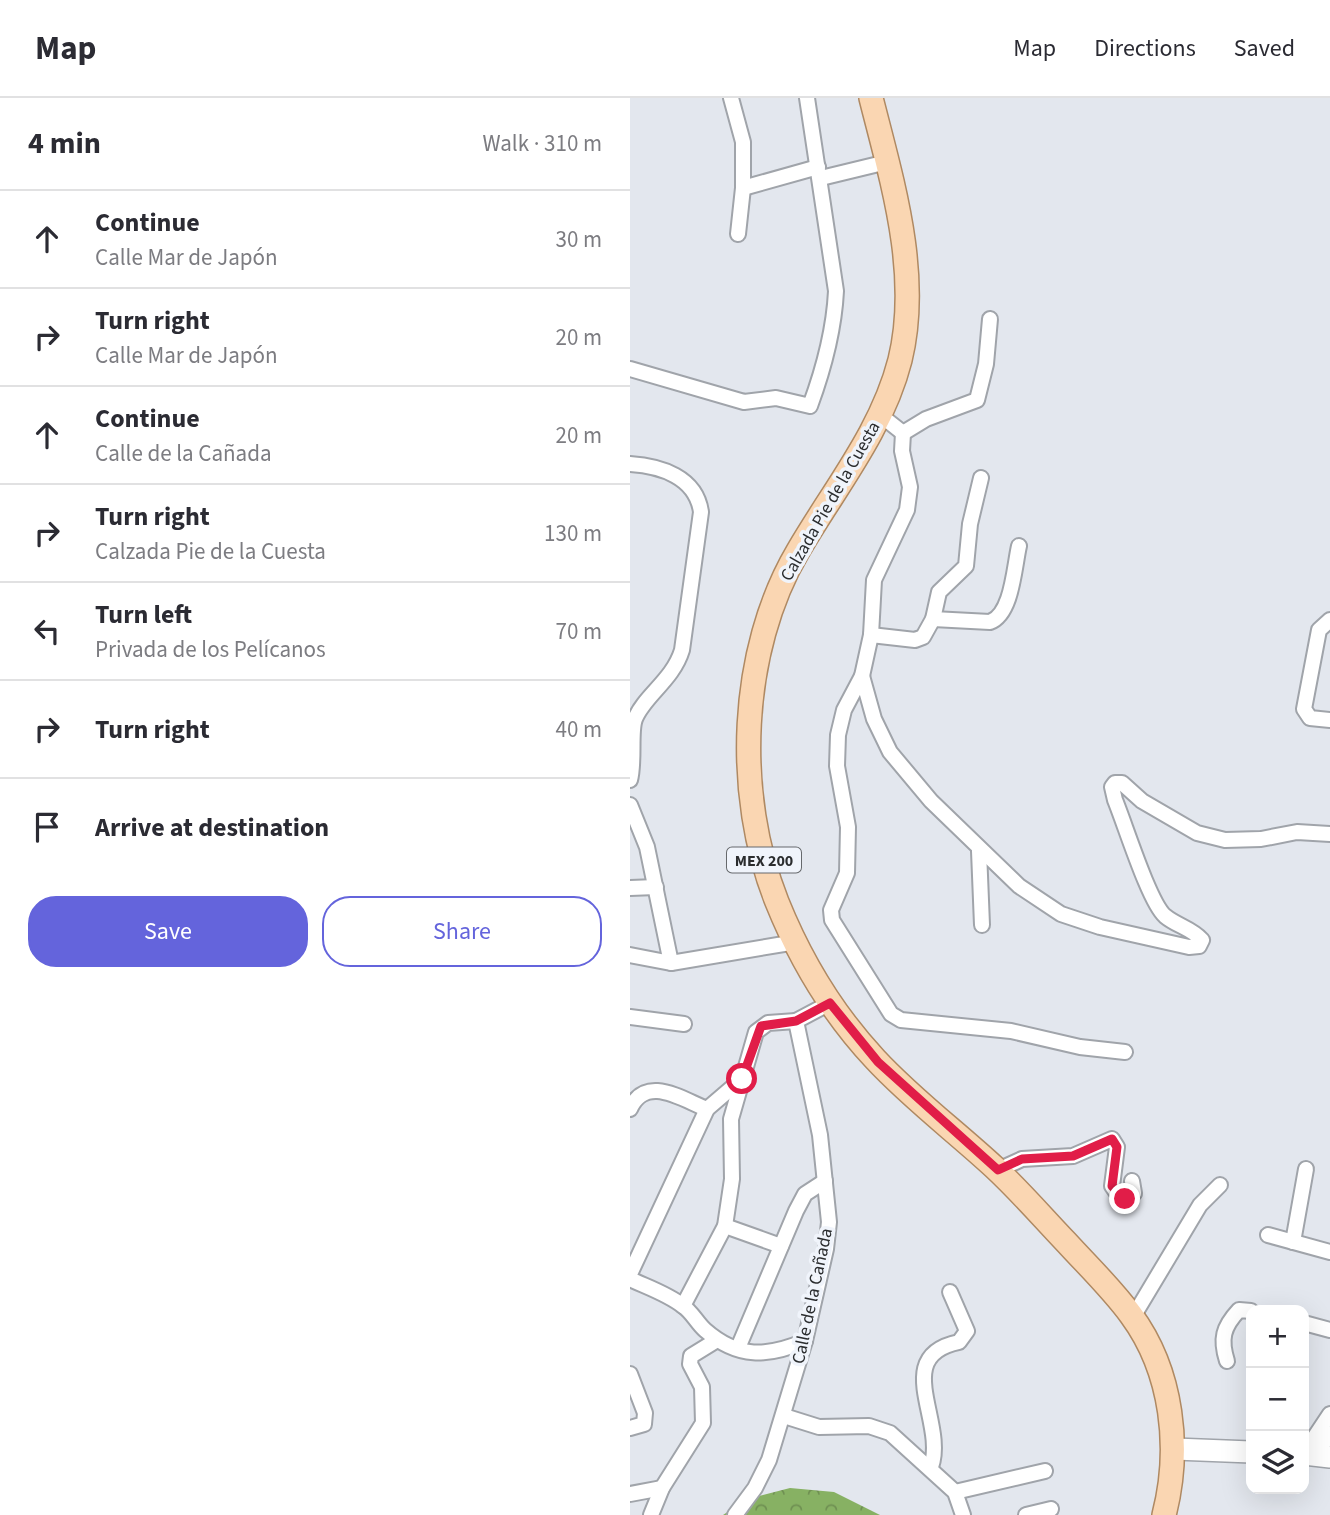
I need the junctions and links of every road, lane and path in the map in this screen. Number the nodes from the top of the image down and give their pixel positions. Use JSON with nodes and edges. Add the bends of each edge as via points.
{"nodes":[{"id":1,"x":732,"y":98,"type":"edge"},
{"id":2,"x":807,"y":98,"type":"edge"},
{"id":3,"x":871,"y":98,"type":"edge"},
{"id":4,"x":887,"y":162,"type":"junction"},
{"id":5,"x":820,"y":173,"type":"junction"},
{"id":6,"x":743,"y":188,"type":"junction"},
{"id":7,"x":738,"y":234,"type":"dead end"},
{"id":8,"x":990,"y":319,"type":"dead end"},
{"id":9,"x":630,"y":369,"type":"edge"},
{"id":10,"x":879,"y":414,"type":"junction"},
{"id":11,"x":903,"y":433,"type":"junction"},
{"id":12,"x":630,"y":464,"type":"edge"},
{"id":13,"x":981,"y":478,"type":"dead end"},
{"id":14,"x":1019,"y":547,"type":"dead end"},
{"id":15,"x":933,"y":619,"type":"junction"},
{"id":16,"x":1330,"y":620,"type":"edge"},
{"id":17,"x":871,"y":635,"type":"junction"},
{"id":18,"x":862,"y":676,"type":"junction"},
{"id":19,"x":1330,"y":720,"type":"edge"},
{"id":20,"x":630,"y":780,"type":"edge"},
{"id":21,"x":630,"y":805,"type":"edge"},
{"id":22,"x":1330,"y":834,"type":"edge"},
{"id":23,"x":979,"y":851,"type":"junction"},
{"id":24,"x":656,"y":887,"type":"junction"},
{"id":25,"x":630,"y":888,"type":"edge"},
{"id":26,"x":982,"y":925,"type":"dead end"},
{"id":27,"x":796,"y":942,"type":"junction"},
{"id":28,"x":630,"y":955,"type":"edge"},
{"id":29,"x":671,"y":963,"type":"junction"},
{"id":30,"x":830,"y":1003,"type":"junction"},
{"id":31,"x":630,"y":1017,"type":"edge"},
{"id":32,"x":796,"y":1021,"type":"junction"},
{"id":33,"x":684,"y":1024,"type":"dead end"},
{"id":34,"x":1125,"y":1052,"type":"dead end"},
{"id":35,"x":742,"y":1079,"type":"junction"},
{"id":36,"x":630,"y":1109,"type":"edge"},
{"id":37,"x":707,"y":1109,"type":"junction"},
{"id":38,"x":1306,"y":1169,"type":"dead end"},
{"id":39,"x":998,"y":1170,"type":"junction"},
{"id":40,"x":825,"y":1181,"type":"junction"},
{"id":41,"x":1132,"y":1181,"type":"dead end"},
{"id":42,"x":1220,"y":1185,"type":"dead end"},
{"id":43,"x":725,"y":1226,"type":"junction"},
{"id":44,"x":1269,"y":1235,"type":"dead end"},
{"id":45,"x":1293,"y":1242,"type":"junction"},
{"id":46,"x":781,"y":1246,"type":"junction"},
{"id":47,"x":1330,"y":1252,"type":"edge"},
{"id":48,"x":630,"y":1277,"type":"edge"},
{"id":49,"x":950,"y":1292,"type":"dead end"},
{"id":50,"x":683,"y":1306,"type":"junction"},
{"id":51,"x":1246,"y":1311,"type":"edge"},
{"id":52,"x":1133,"y":1317,"type":"junction"},
{"id":53,"x":1309,"y":1324,"type":"edge"},
{"id":54,"x":1330,"y":1330,"type":"edge"},
{"id":55,"x":717,"y":1340,"type":"junction"},
{"id":56,"x":805,"y":1341,"type":"junction"},
{"id":57,"x":738,"y":1348,"type":"junction"},
{"id":58,"x":1227,"y":1361,"type":"dead end"},
{"id":59,"x":630,"y":1374,"type":"edge"},
{"id":60,"x":1330,"y":1414,"type":"edge"},
{"id":61,"x":783,"y":1416,"type":"junction"},
{"id":62,"x":630,"y":1428,"type":"edge"},
{"id":63,"x":1330,"y":1434,"type":"edge"},
{"id":64,"x":1175,"y":1449,"type":"junction"},
{"id":65,"x":1246,"y":1452,"type":"edge"},
{"id":66,"x":1313,"y":1455,"type":"edge"},
{"id":67,"x":931,"y":1467,"type":"junction"},
{"id":68,"x":1045,"y":1472,"type":"dead end"},
{"id":69,"x":662,"y":1488,"type":"junction"},
{"id":70,"x":955,"y":1492,"type":"junction"},
{"id":71,"x":630,"y":1494,"type":"edge"},
{"id":72,"x":1051,"y":1509,"type":"dead end"},
{"id":73,"x":958,"y":1513,"type":"edge"},
{"id":74,"x":651,"y":1515,"type":"edge"},
{"id":75,"x":735,"y":1515,"type":"edge"},
{"id":76,"x":1026,"y":1515,"type":"edge"},
{"id":77,"x":1164,"y":1515,"type":"edge"}],
"edges":[{"from":1,"to":6,"type":"street","via":[[743,142]]},
{"from":2,"to":5,"type":"street"},
{"from":3,"to":4,"type":"main road","name":"Calzada Pie de la Cuesta","number":"MEX 200"},
{"from":4,"to":5,"type":"street"},
{"from":4,"to":10,"type":"main road","name":"Calzada Pie de la Cuesta","number":"MEX 200","via":[[903,243],[907,321],[899,363]]},
{"from":5,"to":6,"type":"street"},
{"from":5,"to":9,"type":"street","via":[[836,291],[835,316],[824,370],[810,405],[776,398],[744,402]]},
{"from":6,"to":7,"type":"street"},
{"from":8,"to":11,"type":"street","via":[[978,400],[926,419]]},
{"from":10,"to":11,"type":"street"},
{"from":10,"to":27,"type":"main road","name":"Calzada Pie de la Cuesta","number":"MEX 200","via":[[852,468],[796,553],[777,594],[755,671],[748,763],[764,861]]},
{"from":11,"to":17,"type":"street","via":[[910,487],[906,510],[874,580]]},
{"from":12,"to":20,"type":"street","via":[[650,465],[687,482],[699,499],[701,512],[682,650],[678,664],[634,719]]},
{"from":13,"to":15,"type":"street","via":[[966,566],[939,592]]},
{"from":14,"to":15,"type":"street","via":[[998,619]]},
{"from":15,"to":17,"type":"street","via":[[923,637],[915,640]]},
{"from":16,"to":19,"type":"street","via":[[1319,630],[1304,709],[1310,718]]},
{"from":17,"to":18,"type":"street"},
{"from":18,"to":23,"type":"street","via":[[874,719],[890,752]]},
{"from":18,"to":34,"type":"street","via":[[844,710],[838,735],[837,766],[848,827],[847,873],[831,910],[832,920],[891,1014],[901,1020],[1012,1031]]},
{"from":21,"to":24,"type":"street","via":[[647,847]]},
{"from":22,"to":23,"type":"street","via":[[1297,832],[1225,840],[1197,833],[1142,802],[1122,783],[1115,783],[1115,800],[1154,900],[1165,916],[1202,940],[1199,946],[1189,947],[1061,914],[1018,886]]},
{"from":23,"to":26,"type":"street"},
{"from":24,"to":25,"type":"street"},
{"from":24,"to":29,"type":"street"},
{"from":27,"to":29,"type":"street"},
{"from":27,"to":30,"type":"main road","name":"Calzada Pie de la Cuesta","number":"MEX 200"},
{"from":28,"to":29,"type":"street"},
{"from":30,"to":32,"type":"street"},
{"from":30,"to":39,"type":"main road","name":"Calzada Pie de la Cuesta","number":"MEX 200","via":[[878,1062]]},
{"from":31,"to":33,"type":"street"},
{"from":32,"to":35,"type":"street","via":[[761,1026]]},
{"from":32,"to":40,"type":"street","name":"Calle de la Cañada"},
{"from":35,"to":37,"type":"street"},
{"from":35,"to":43,"type":"street","via":[[731,1119],[732,1179]]},
{"from":36,"to":37,"type":"street","via":[[646,1091],[658,1089]]},
{"from":37,"to":48,"type":"street"},
{"from":38,"to":45,"type":"street"},
{"from":39,"to":41,"type":"street","via":[[1022,1159],[1073,1156],[1106,1139],[1115,1141],[1112,1186],[1125,1199],[1134,1193]]},
{"from":39,"to":52,"type":"main road","name":"Calzada Pie de la Cuesta","number":"MEX 200"},
{"from":40,"to":46,"type":"street","via":[[805,1194]]},
{"from":40,"to":56,"type":"street","name":"Calle de la Cañada","via":[[826,1249]]},
{"from":42,"to":52,"type":"street","via":[[1200,1205]]},
{"from":43,"to":46,"type":"street"},
{"from":43,"to":50,"type":"street"},
{"from":44,"to":45,"type":"street"},
{"from":45,"to":47,"type":"street"},
{"from":46,"to":57,"type":"street"},
{"from":48,"to":50,"type":"street"},
{"from":49,"to":67,"type":"street","via":[[968,1331],[959,1342],[931,1353],[925,1363],[923,1377],[936,1454]]},
{"from":50,"to":55,"type":"street"},
{"from":51,"to":58,"type":"street","via":[[1239,1310],[1223,1331]]},
{"from":52,"to":64,"type":"main road","name":"Calzada Pie de la Cuesta","number":"MEX 200","via":[[1151,1352],[1170,1409]]},
{"from":53,"to":54,"type":"street"},
{"from":55,"to":57,"type":"street"},
{"from":55,"to":69,"type":"street","via":[[691,1356],[690,1364],[702,1387],[703,1423]]},
{"from":56,"to":57,"type":"street","via":[[776,1353]]},
{"from":56,"to":61,"type":"street","name":"Calle de la Cañada"},
{"from":59,"to":62,"type":"street","via":[[645,1413],[644,1424]]},
{"from":60,"to":66,"type":"street"},
{"from":61,"to":67,"type":"street","via":[[819,1427],[881,1428]]},
{"from":61,"to":75,"type":"street","name":"Calle de la Cañada","via":[[769,1460]]},
{"from":63,"to":66,"type":"street"},
{"from":64,"to":65,"type":"main road"},
{"from":64,"to":77,"type":"main road","name":"Calzada Pie de la Cuesta","number":"MEX 200"},
{"from":67,"to":70,"type":"street"},
{"from":68,"to":70,"type":"street"},
{"from":69,"to":71,"type":"street"},
{"from":69,"to":74,"type":"street"},
{"from":70,"to":73,"type":"street"},
{"from":72,"to":76,"type":"street"}]}
